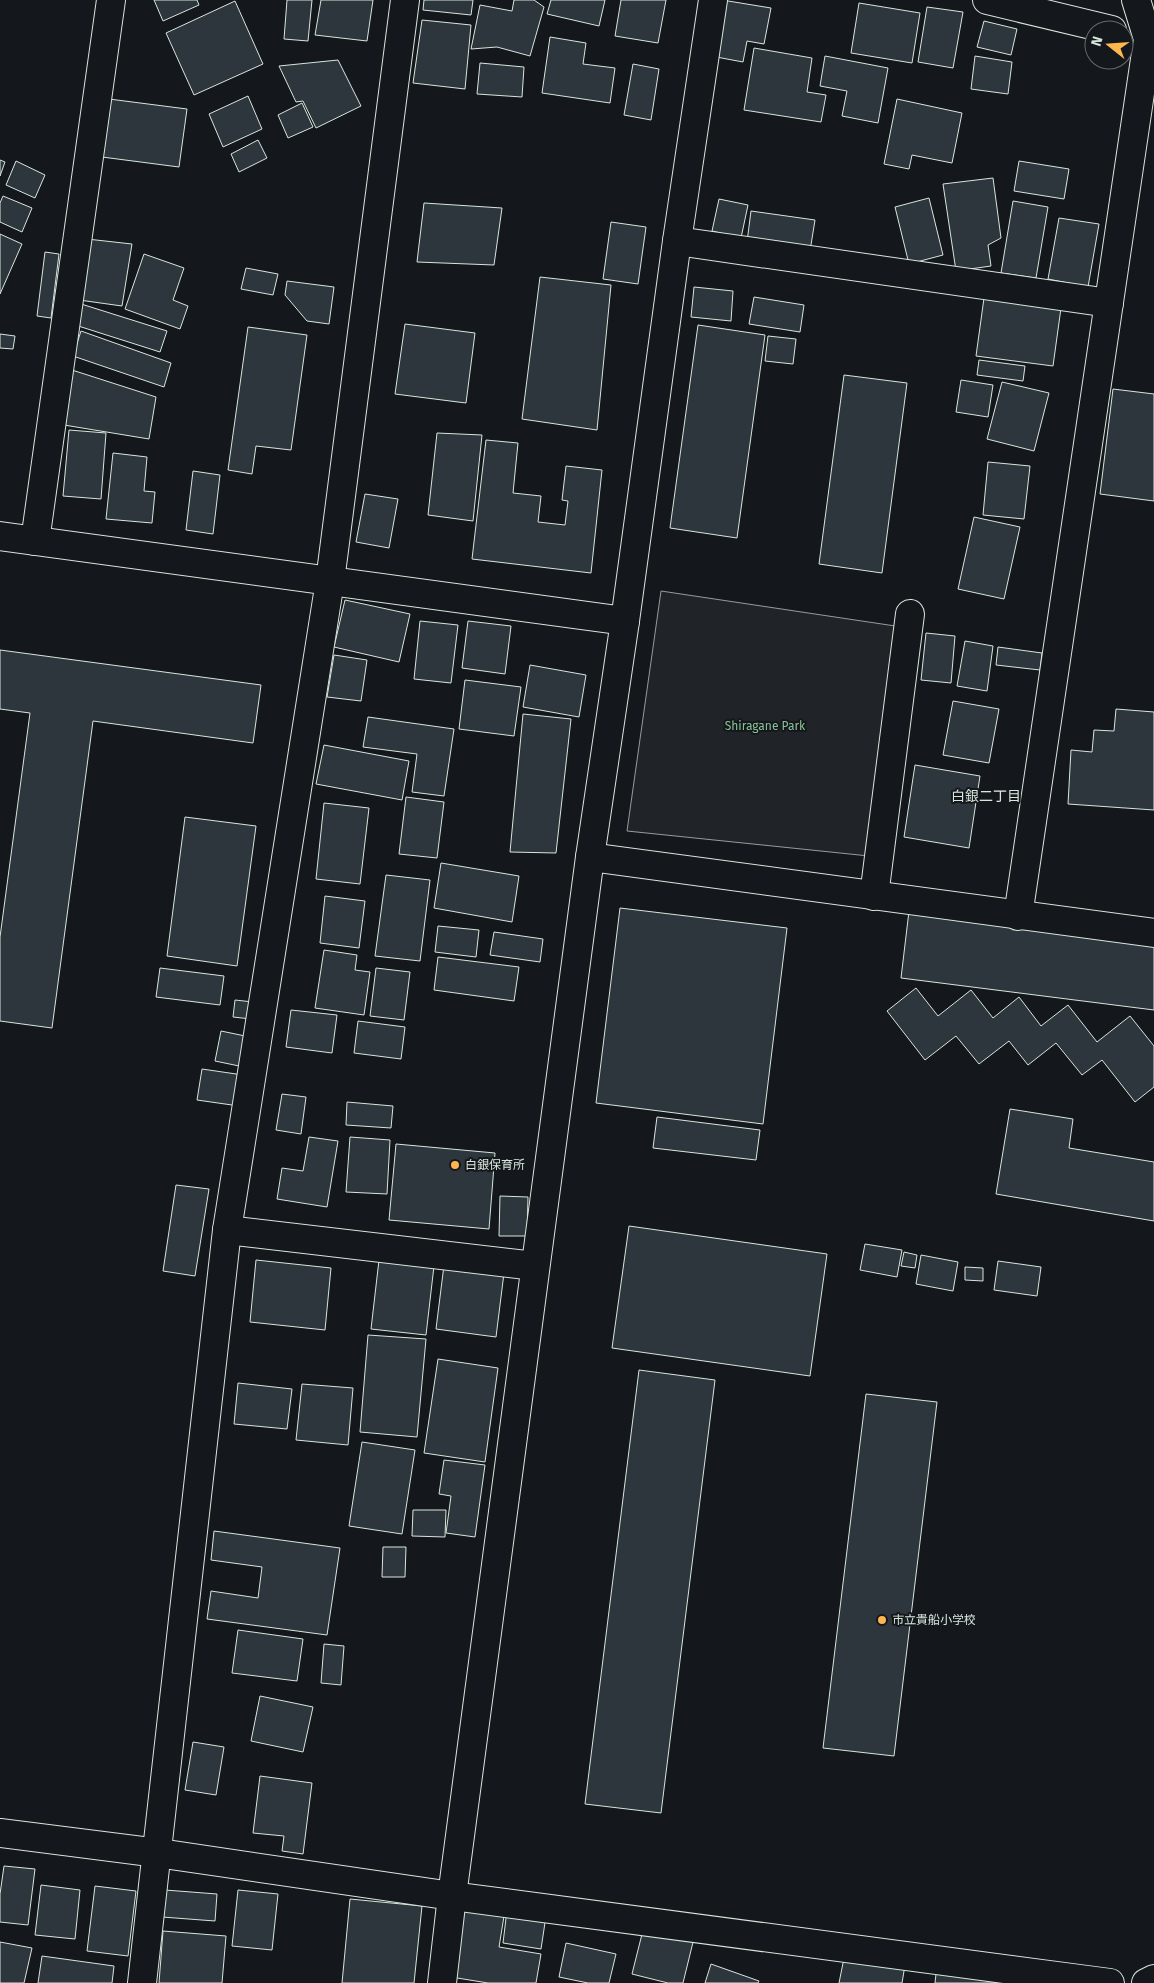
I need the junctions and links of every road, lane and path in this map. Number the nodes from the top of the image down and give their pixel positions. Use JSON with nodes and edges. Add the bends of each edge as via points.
{"nodes":[{"id":1,"x":111,"y":0,"type":"edge"},
{"id":2,"x":405,"y":0,"type":"edge"},
{"id":3,"x":713,"y":0,"type":"edge"},
{"id":4,"x":987,"y":0,"type":"edge"},
{"id":5,"x":1136,"y":0,"type":"edge"},
{"id":6,"x":1084,"y":23,"type":"edge"},
{"id":7,"x":1142,"y":38,"type":"edge"},
{"id":8,"x":677,"y":241,"type":"junction"},
{"id":9,"x":1109,"y":303,"type":"junction"},
{"id":10,"x":0,"y":536,"type":"edge"},
{"id":11,"x":35,"y":541,"type":"junction"},
{"id":12,"x":330,"y":581,"type":"junction"},
{"id":13,"x":910,"y":614,"type":"dead end"},
{"id":14,"x":625,"y":622,"type":"junction"},
{"id":15,"x":590,"y":857,"type":"junction"},
{"id":16,"x":874,"y":896,"type":"junction"},
{"id":17,"x":1018,"y":916,"type":"junction"},
{"id":18,"x":1154,"y":933,"type":"edge"},
{"id":19,"x":228,"y":1230,"type":"junction"},
{"id":20,"x":535,"y":1266,"type":"junction"},
{"id":21,"x":0,"y":1833,"type":"edge"},
{"id":22,"x":158,"y":1853,"type":"junction"},
{"id":23,"x":452,"y":1896,"type":"junction"},
{"id":24,"x":1154,"y":1979,"type":"edge"},
{"id":25,"x":142,"y":1983,"type":"edge"},
{"id":26,"x":442,"y":1983,"type":"edge"},
{"id":27,"x":1110,"y":1983,"type":"edge"},
{"id":28,"x":1146,"y":1983,"type":"edge"}],
"edges":[{"from":1,"to":11,"type":"street"},
{"from":2,"to":12,"type":"street"},
{"from":3,"to":8,"type":"street"},
{"from":4,"to":6,"type":"street"},
{"from":5,"to":7,"type":"street"},
{"from":7,"to":9,"type":"street"},
{"from":8,"to":9,"type":"street"},
{"from":8,"to":14,"type":"street"},
{"from":9,"to":17,"type":"street"},
{"from":10,"to":11,"type":"street"},
{"from":11,"to":12,"type":"street"},
{"from":12,"to":14,"type":"street"},
{"from":12,"to":19,"type":"street"},
{"from":13,"to":16,"type":"street"},
{"from":14,"to":15,"type":"street"},
{"from":15,"to":16,"type":"street"},
{"from":15,"to":20,"type":"street"},
{"from":16,"to":17,"type":"street"},
{"from":17,"to":18,"type":"street"},
{"from":19,"to":20,"type":"street"},
{"from":19,"to":22,"type":"street"},
{"from":20,"to":23,"type":"street"},
{"from":21,"to":22,"type":"street"},
{"from":22,"to":23,"type":"street"},
{"from":22,"to":25,"type":"street"},
{"from":23,"to":26,"type":"street"},
{"from":23,"to":27,"type":"street"},
{"from":24,"to":28,"type":"street"}]}
